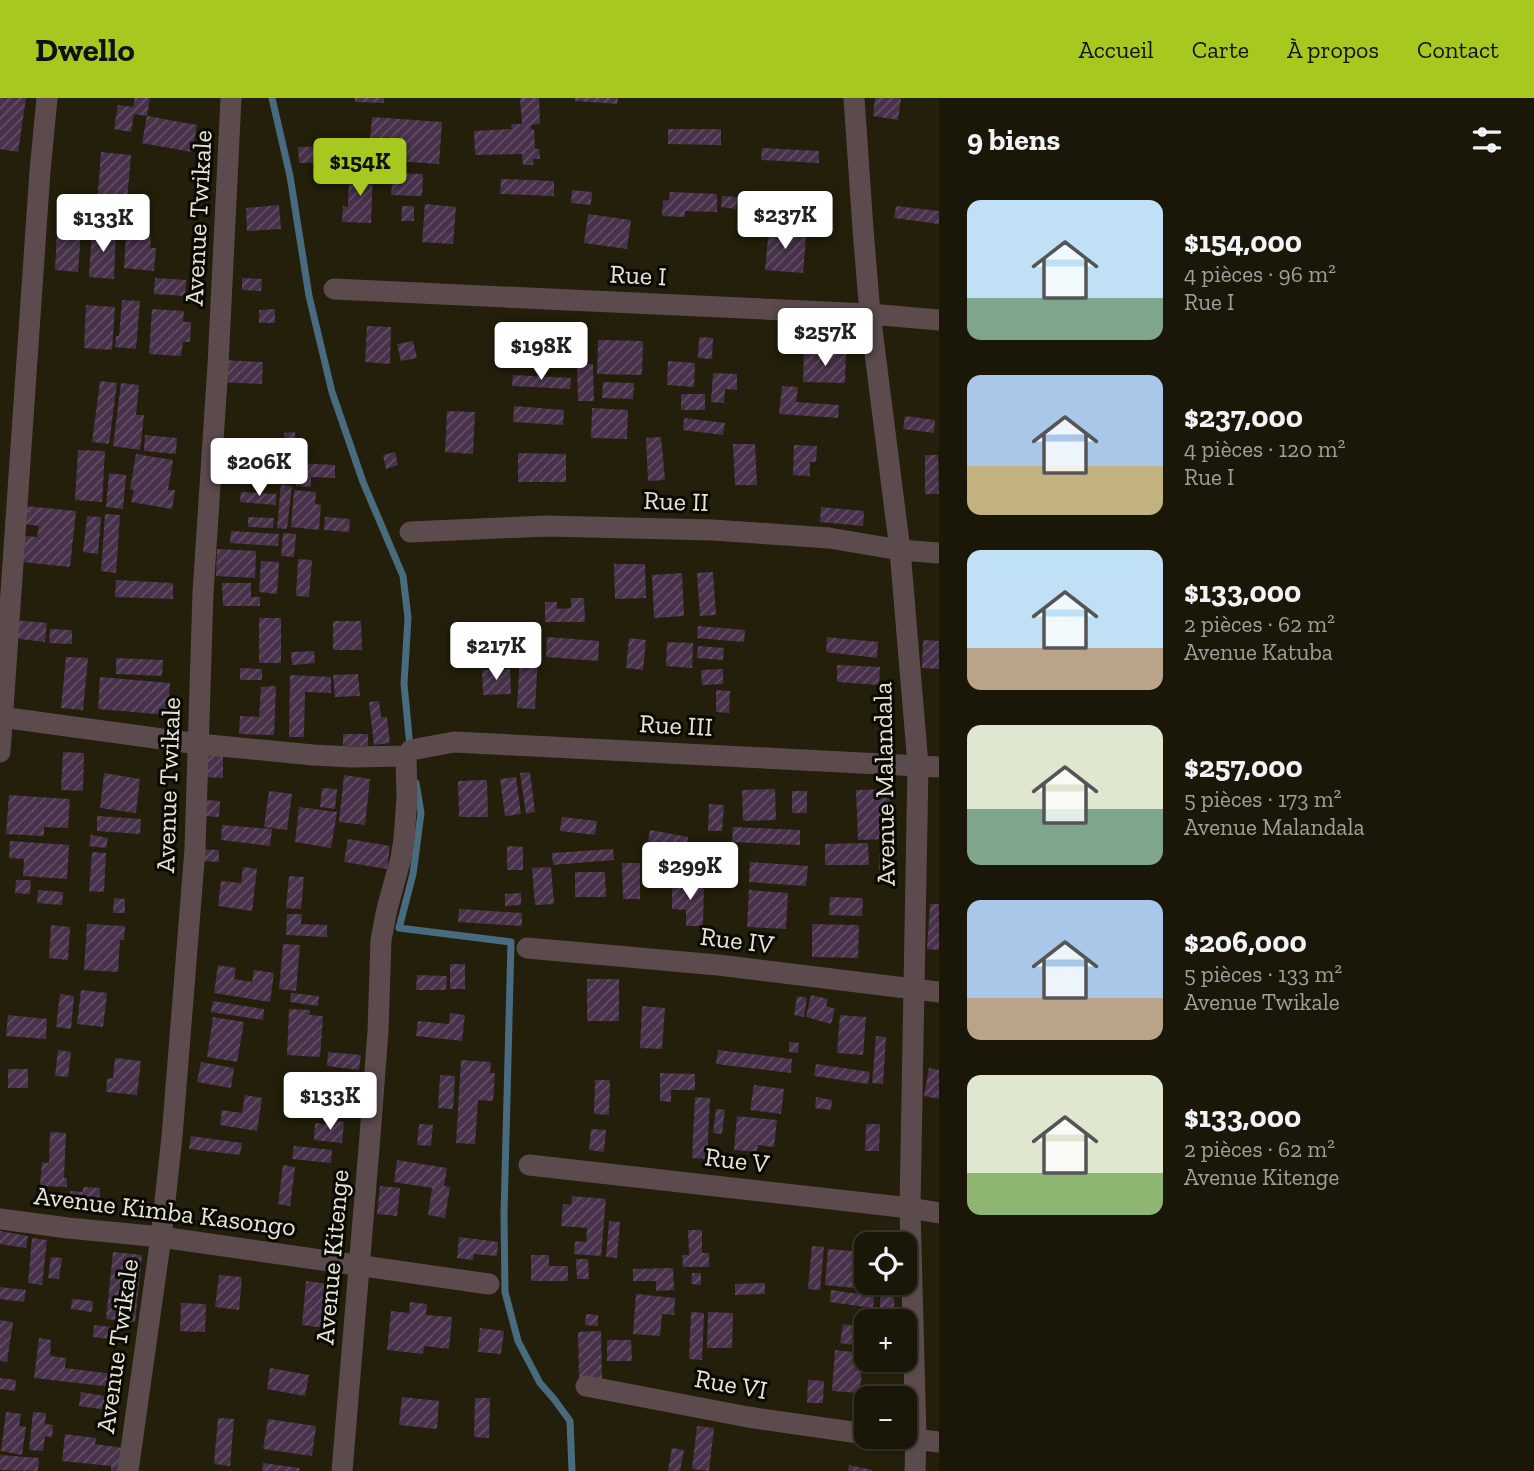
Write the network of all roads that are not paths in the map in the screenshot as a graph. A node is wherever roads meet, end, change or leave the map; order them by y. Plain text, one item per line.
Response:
1 (47, 98) edge
2 (231, 98) edge
3 (854, 98) edge
4 (334, 289) dead end
5 (870, 314) junction
6 (939, 320) edge
7 (410, 532) dead end
8 (900, 550) junction
9 (939, 553) edge
10 (1, 717) edge
11 (199, 744) junction
12 (0, 752) edge
13 (408, 753) junction
14 (918, 765) junction
15 (939, 767) edge
16 (527, 948) dead end
17 (914, 990) junction
18 (939, 992) edge
19 (529, 1165) dead end
20 (910, 1209) junction
21 (939, 1213) edge
22 (0, 1219) edge
23 (161, 1237) junction
24 (361, 1265) junction
25 (489, 1284) dead end
26 (586, 1386) dead end
27 (908, 1386) edge
28 (854, 1432) edge
29 (917, 1438) edge
30 (939, 1442) edge
31 (910, 1449) edge
32 (128, 1471) edge
33 (342, 1471) edge
34 (915, 1471) edge

1 - 10 street
2 - 11 street, Avenue Twikale
3 - 5 street, Avenue Malandala
4 - 5 street, Rue I
5 - 6 street, Rue I
5 - 8 street, Avenue Malandala
7 - 8 street, Rue II
8 - 9 street, Rue II
8 - 14 street, Avenue Malandala
10 - 11 street, Rue III
10 - 12 street
11 - 13 street, Rue III
11 - 23 street, Avenue Twikale
13 - 14 street, Rue III
13 - 24 street, Avenue Kitenge
14 - 15 street, Rue III
14 - 17 street, Avenue Malandala
16 - 17 street, Rue IV
17 - 18 street, Rue IV
17 - 20 street, Avenue Malandala
19 - 20 street, Rue V
20 - 21 street, Rue V
20 - 27 street, Avenue Malandala
22 - 23 street, Avenue Kimba Kasongo
23 - 24 street, Avenue Kimba Kasongo
23 - 32 street, Avenue Twikale
24 - 25 street, Avenue Kimba Kasongo
24 - 33 street, Avenue Kitenge
26 - 28 street, Rue VI
29 - 30 street
31 - 34 street, Avenue Malandala

